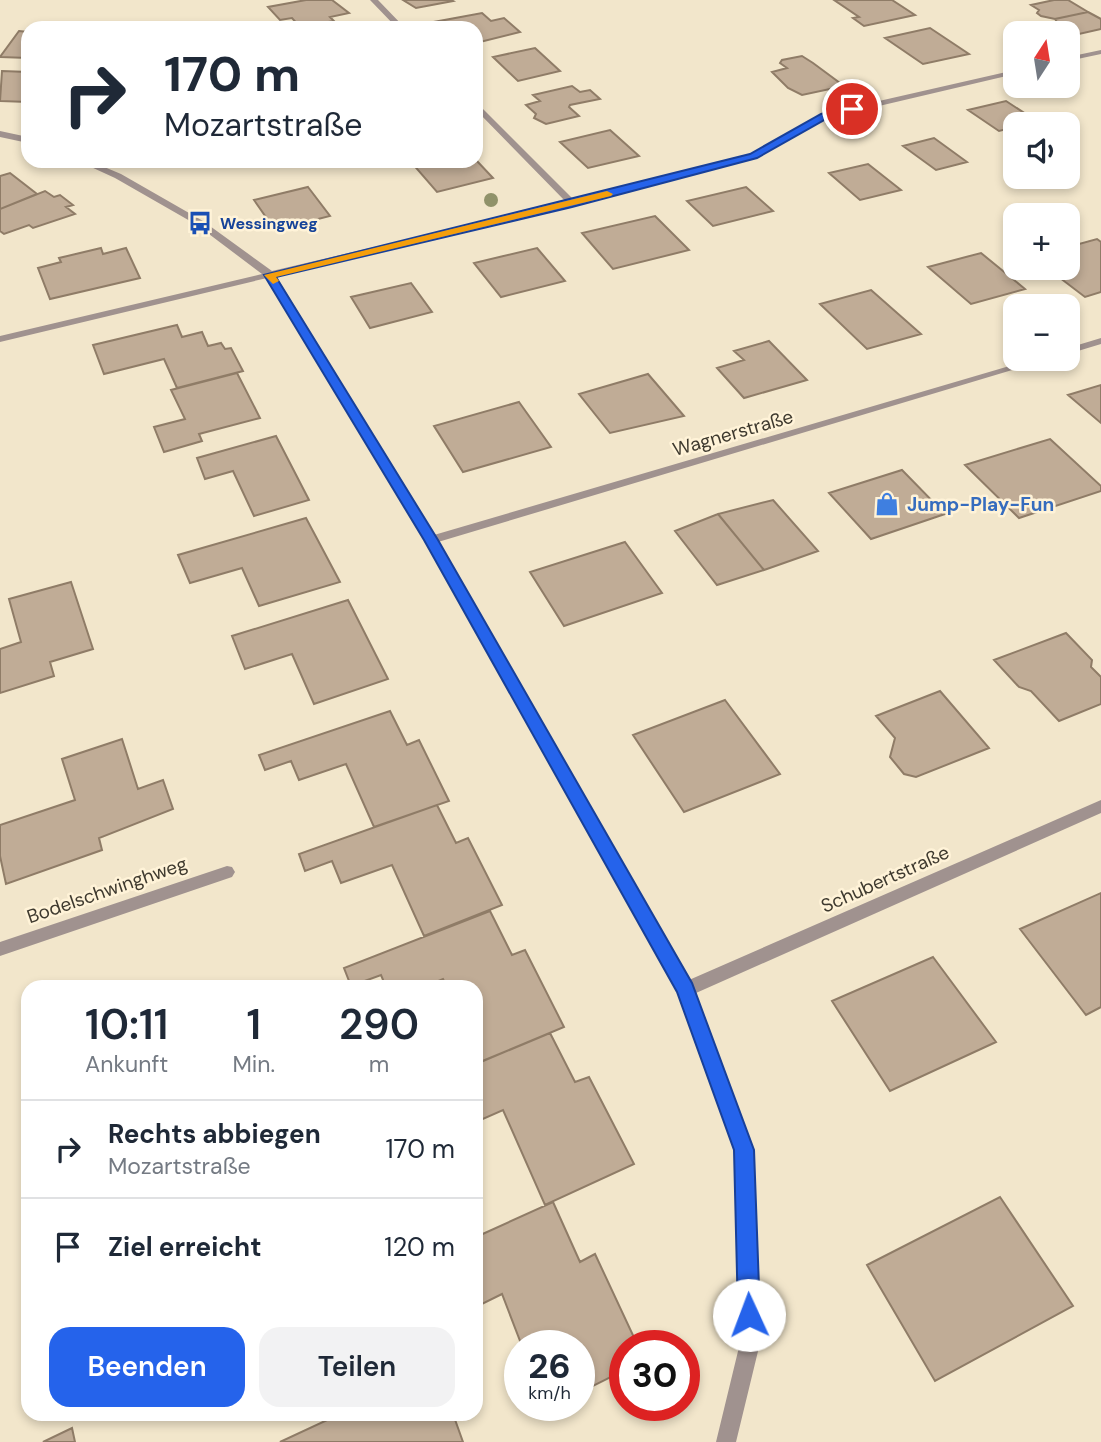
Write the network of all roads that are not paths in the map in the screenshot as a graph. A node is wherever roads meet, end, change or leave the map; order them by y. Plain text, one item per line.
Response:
1 (374, 0) edge
2 (394, 21) edge
3 (1101, 52) edge
4 (1080, 57) edge
5 (1003, 75) edge
6 (483, 112) edge
7 (0, 134) edge
8 (21, 139) edge
9 (99, 168) edge
10 (572, 204) junction
11 (270, 275) junction
12 (0, 339) edge
13 (1101, 341) edge
14 (1080, 347) edge
15 (1003, 371) edge
16 (431, 540) junction
17 (1101, 806) edge
18 (227, 872) dead end
19 (0, 949) edge
20 (686, 989) junction
21 (726, 1442) edge

1 - 2 street
3 - 4 street
5 - 10 street
6 - 10 street
7 - 8 street
9 - 11 street
10 - 11 street
11 - 12 street
11 - 16 street
13 - 14 street
15 - 16 street, Wagnerstraße
16 - 20 street
17 - 20 street, Schubertstraße
18 - 19 street, Bodelschwinghweg
20 - 21 street

